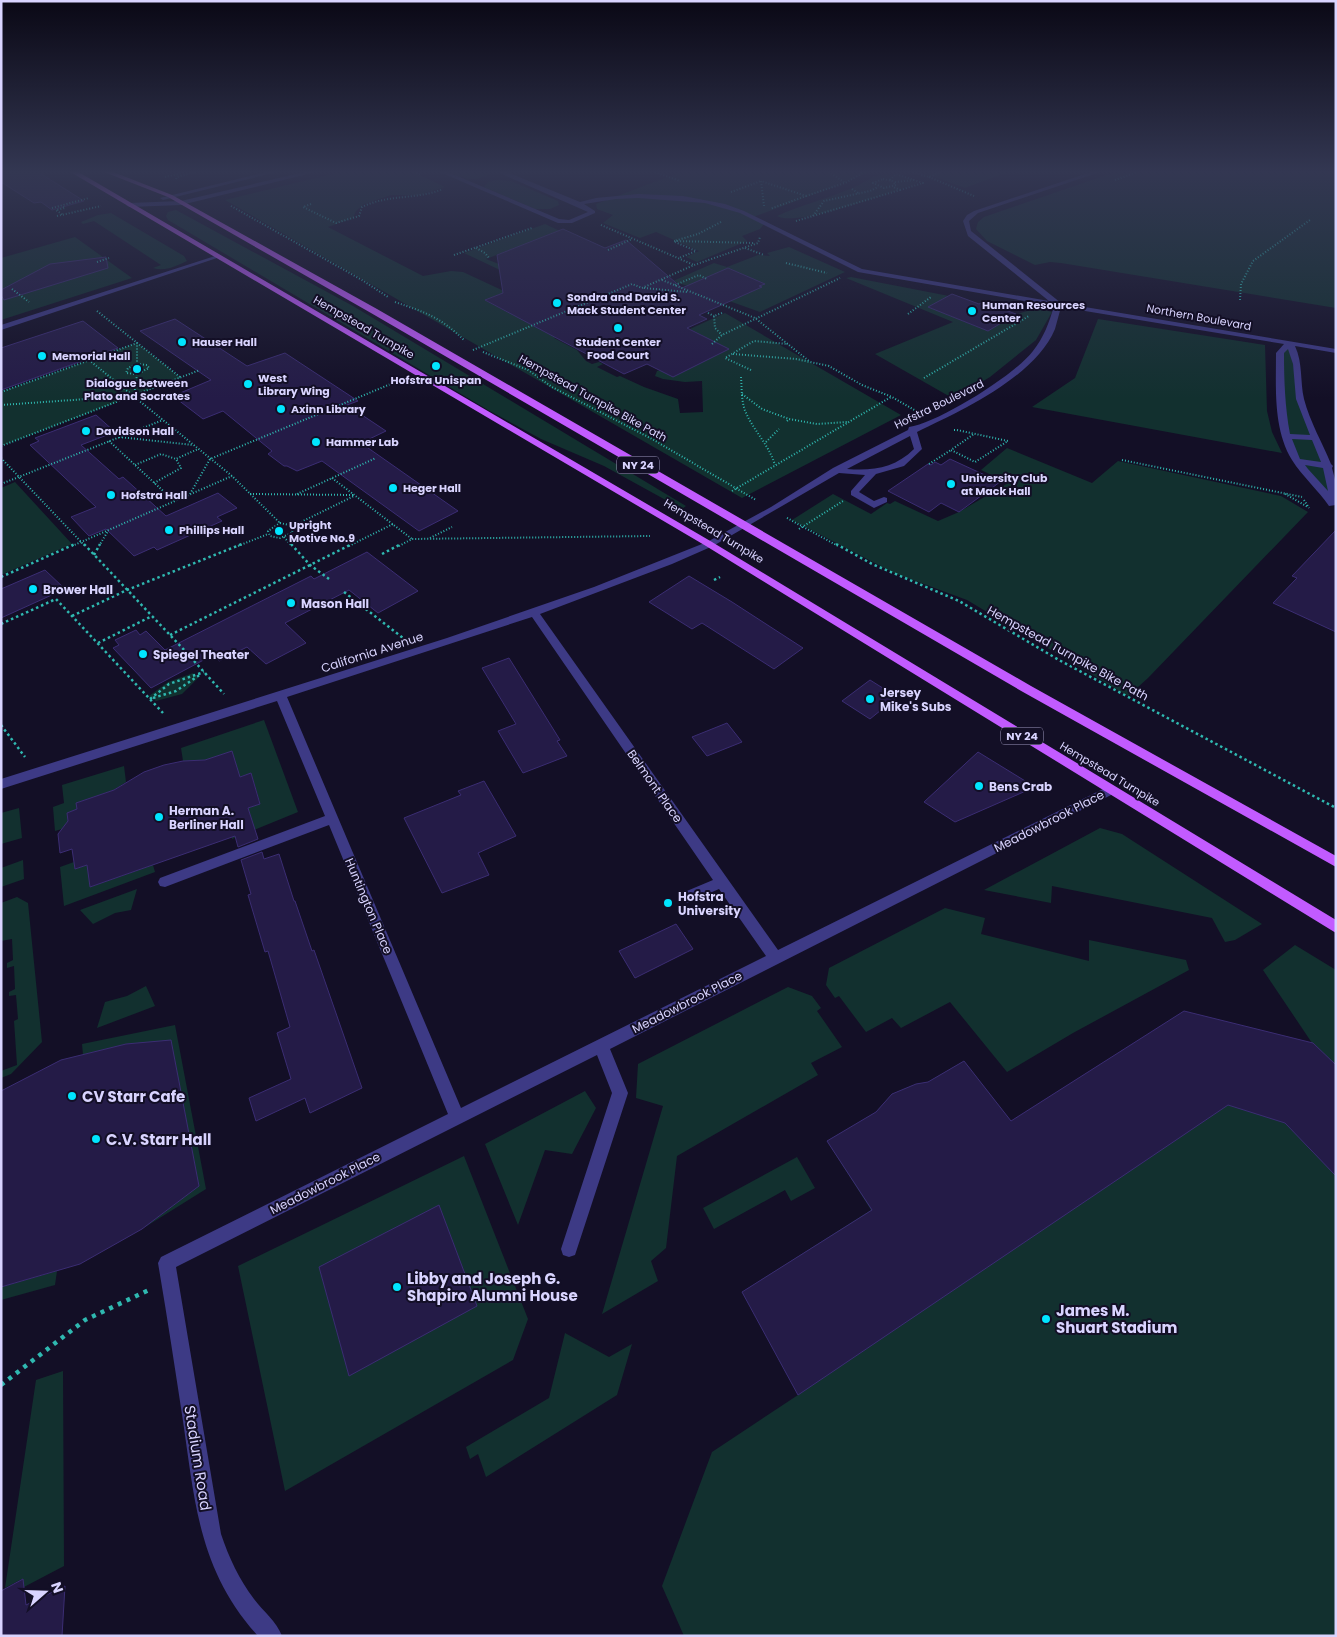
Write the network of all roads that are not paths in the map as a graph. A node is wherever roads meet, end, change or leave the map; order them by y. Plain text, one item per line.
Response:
1 (199, 246) edge
2 (260, 246) edge
3 (809, 246) edge
4 (985, 246) edge
5 (217, 257) junction
6 (1058, 304) junction
7 (1, 328) edge
8 (1289, 343) junction
9 (1336, 351) edge
10 (912, 429) junction
11 (1288, 436) junction
12 (1315, 438) junction
13 (1297, 460) junction
14 (1329, 466) junction
15 (836, 470) junction
16 (872, 473) junction
17 (884, 500) dead end
18 (743, 526) junction
19 (710, 544) junction
20 (534, 613) junction
21 (281, 696) junction
22 (1, 784) edge
23 (1111, 790) junction
24 (332, 819) junction
25 (1336, 862) edge
26 (164, 882) dead end
27 (722, 882) junction
28 (686, 897) dead end
29 (1336, 927) edge
30 (775, 958) junction
31 (600, 1046) junction
32 (457, 1117) junction
33 (569, 1249) dead end
34 (168, 1272) joint
35 (272, 1636) edge

1 - 5 main road, Hempstead Turnpike / NY 24
2 - 18 main road, Hempstead Turnpike / NY 24
3 - 6 street, Northern Boulevard
4 - 6 street
5 - 7 street
5 - 19 main road, Hempstead Turnpike / NY 24
6 - 8 street, Northern Boulevard
6 - 10 street, Hofstra Boulevard
8 - 9 street, Northern Boulevard
8 - 11 street
8 - 12 street
10 - 15 street, Hofstra Boulevard
10 - 16 street
11 - 12 street
11 - 13 street
12 - 14 street
13 - 14 street
13 - 14 street
15 - 16 street
15 - 18 street, Hofstra Boulevard
16 - 17 street
18 - 19 street, California Avenue
18 - 25 main road, Hempstead Turnpike / NY 24
19 - 20 street, California Avenue
19 - 23 main road, Hempstead Turnpike / NY 24
20 - 21 street, California Avenue
20 - 27 street, Belmont Place
21 - 22 street, California Avenue
21 - 24 street, Huntington Place
23 - 29 main road, Hempstead Turnpike / NY 24
23 - 30 street, Meadowbrook Place
24 - 26 street
24 - 32 street, Huntington Place
27 - 28 street
27 - 30 street, Belmont Place
30 - 31 street, Meadowbrook Place
31 - 32 street, Meadowbrook Place
31 - 33 street
32 - 34 street, Meadowbrook Place
34 - 35 street, Stadium Road

